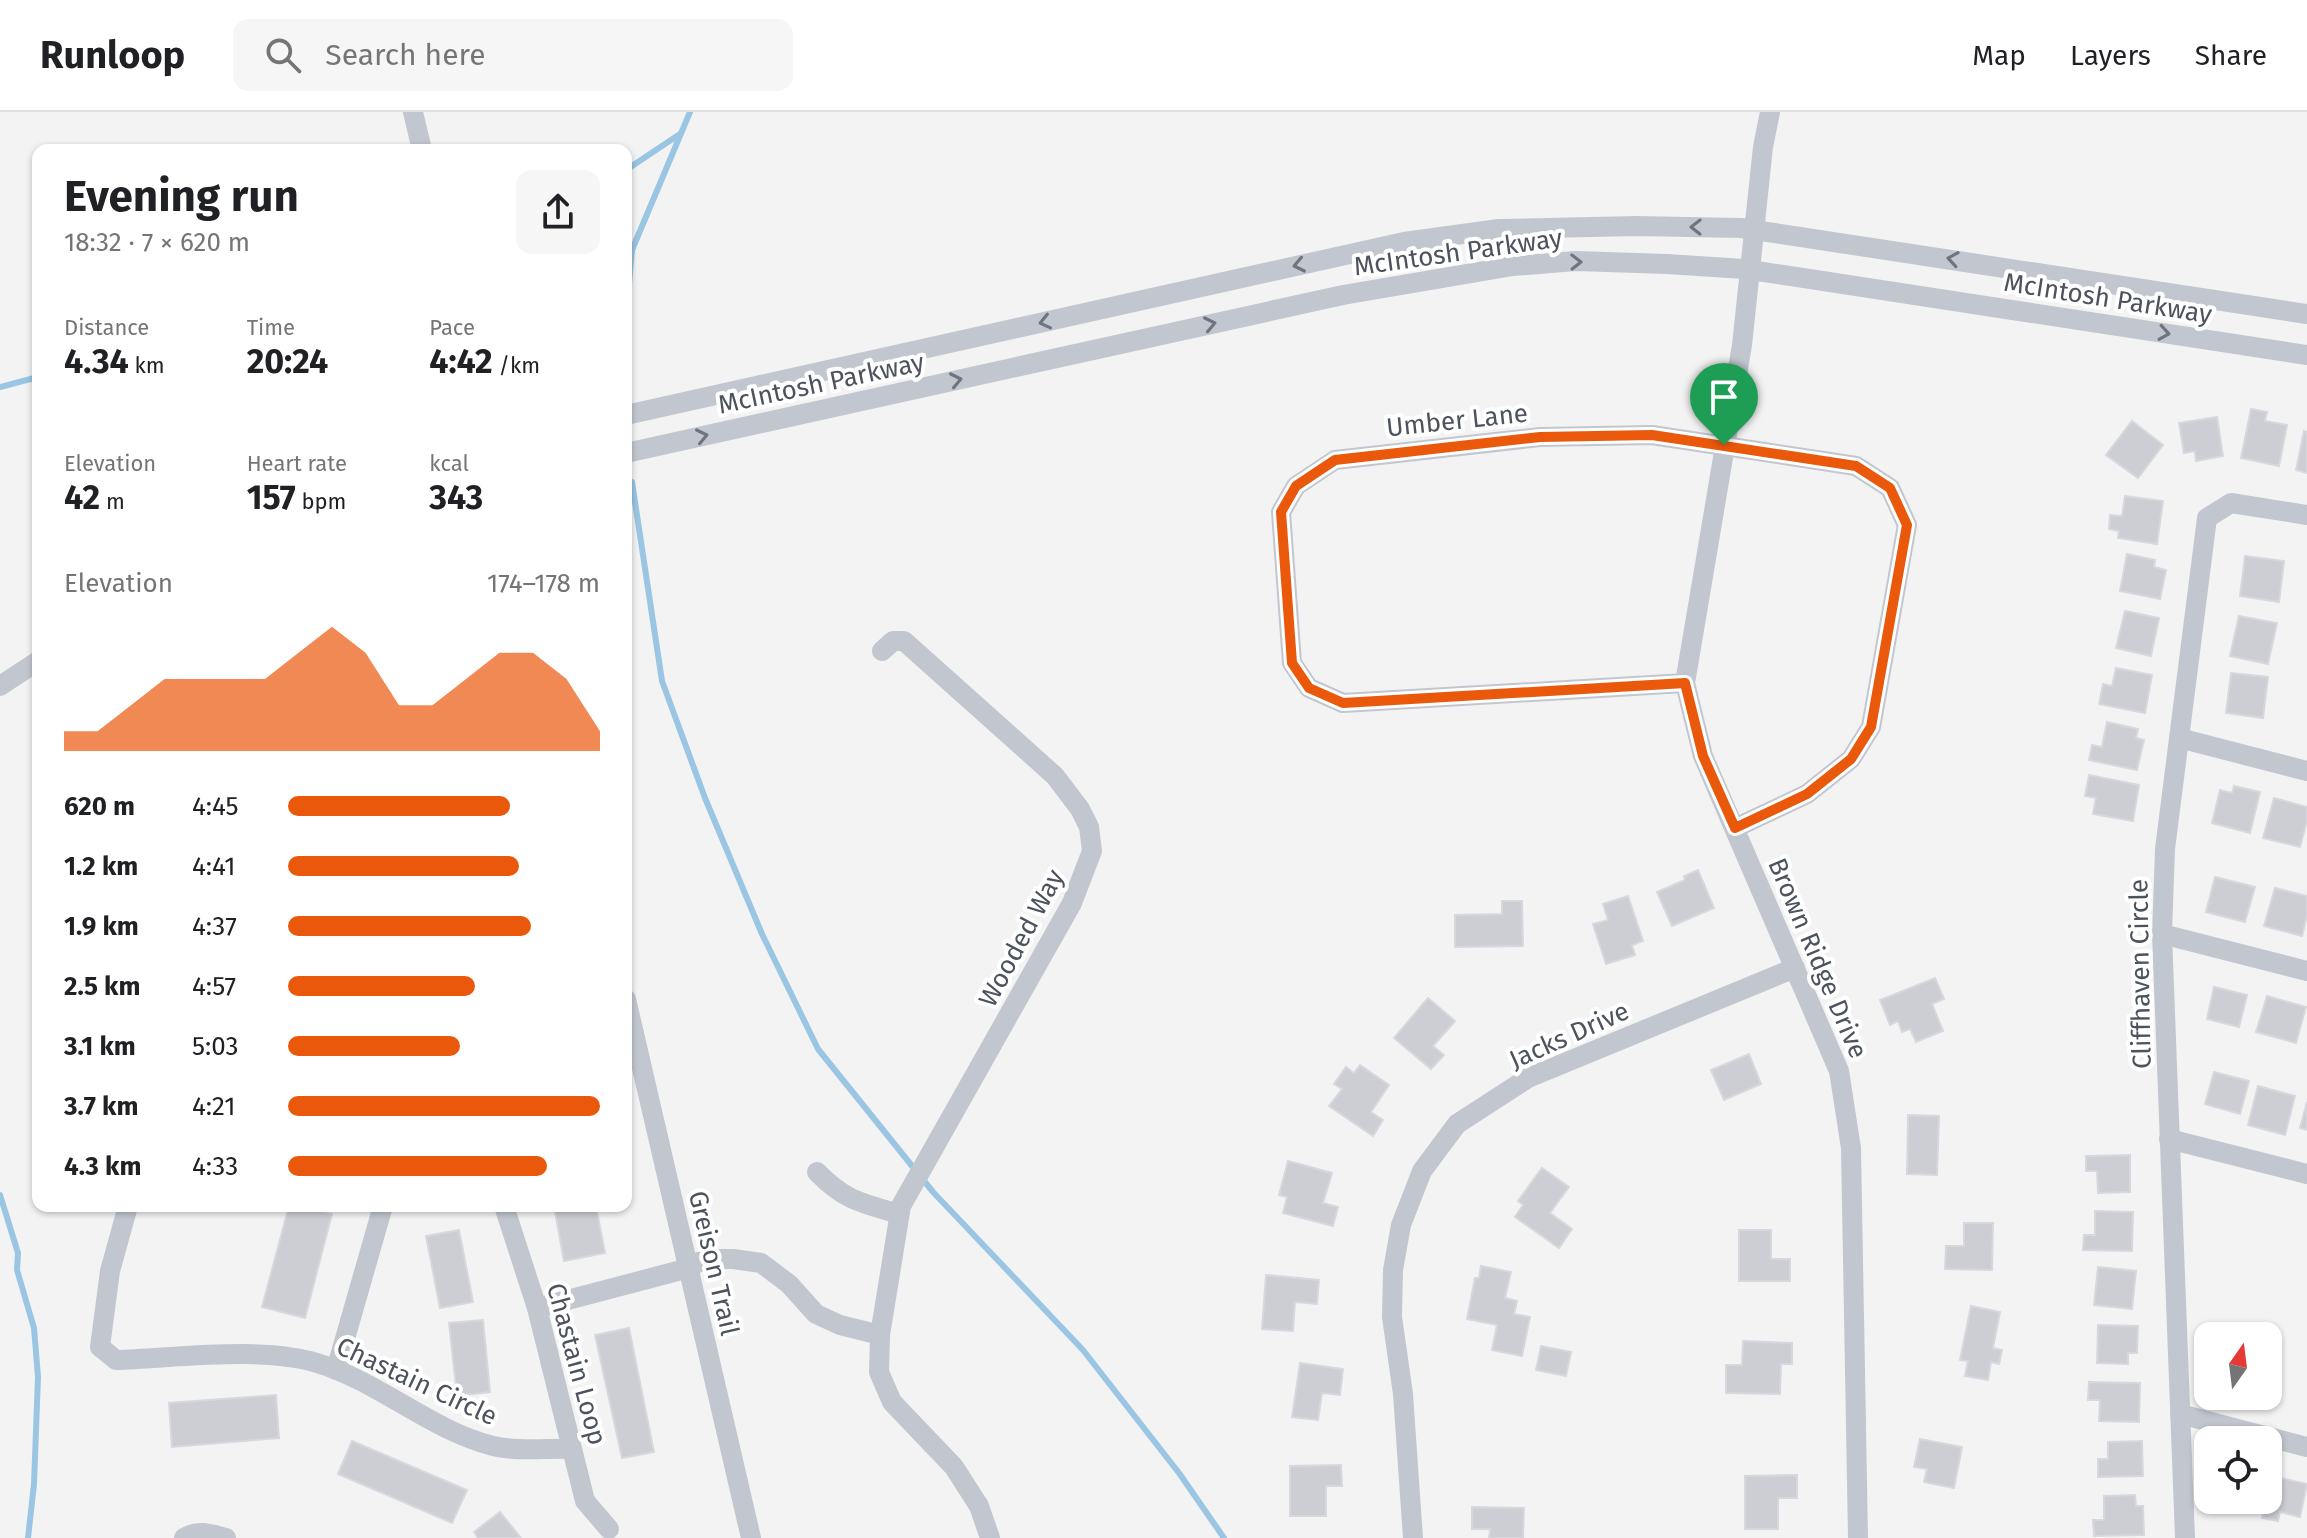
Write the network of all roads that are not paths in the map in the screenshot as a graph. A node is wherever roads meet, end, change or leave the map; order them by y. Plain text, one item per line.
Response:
1 (413, 112) edge
2 (1770, 112) edge
3 (421, 144) edge
4 (1754, 230) junction
5 (1750, 270) junction
6 (2307, 314) edge
7 (2307, 355) edge
8 (632, 414) edge
9 (1724, 445) junction
10 (632, 452) edge
11 (2307, 515) edge
12 (882, 651) dead end
13 (32, 665) edge
14 (1685, 683) junction
15 (0, 686) edge
16 (2179, 738) junction
17 (2307, 771) edge
18 (1735, 828) junction
19 (2162, 934) junction
20 (1795, 968) junction
21 (2307, 971) edge
22 (632, 1025) edge
23 (2169, 1139) junction
24 (817, 1172) dead end
25 (2307, 1174) edge
26 (126, 1212) edge
27 (381, 1212) edge
28 (506, 1212) edge
29 (899, 1214) junction
30 (689, 1268) junction
31 (537, 1308) junction
32 (880, 1335) junction
33 (336, 1370) junction
34 (2180, 1414) junction
35 (2307, 1447) edge
36 (572, 1449) junction
37 (609, 1529) dead end
38 (184, 1538) edge
39 (226, 1538) edge
40 (751, 1538) edge
41 (990, 1538) edge
42 (1413, 1538) edge
43 (1858, 1538) edge
44 (2185, 1538) edge

1 - 3 street
2 - 4 street, Brown Ridge Drive
4 - 5 street, Brown Ridge Drive
6 -> 4 street, McIntosh Parkway
4 -> 8 street, McIntosh Parkway
5 -> 7 street, McIntosh Parkway
5 - 9 street, Brown Ridge Drive
10 -> 5 street, McIntosh Parkway
9 - 14 street, Brown Ridge Drive
9 - 14 street, Umber Lane
9 - 18 street, Umber Lane
11 - 16 street, Cliffhaven Circle
12 - 29 street, Wooded Way
13 - 15 street
14 - 18 street, Brown Ridge Drive
16 - 17 street
16 - 19 street, Cliffhaven Circle
18 - 20 street, Brown Ridge Drive
19 - 21 street
19 - 23 street, Cliffhaven Circle
20 - 42 street, Jacks Drive
20 - 43 street, Brown Ridge Drive
22 - 30 street, Greison Trail
23 - 25 street
23 - 34 street, Cliffhaven Circle
24 - 29 street
26 - 33 street, Chastain Circle
27 - 33 street
28 - 31 street, Chastain Loop
29 - 32 street, Wooded Way
30 - 31 street
30 - 32 street
30 - 40 street, Greison Trail
31 - 36 street, Chastain Loop
32 - 41 street, Wooded Way
33 - 36 street, Chastain Circle
34 - 35 street
34 - 44 street, Cliffhaven Circle
36 - 37 street, Chastain Loop
38 - 39 street

